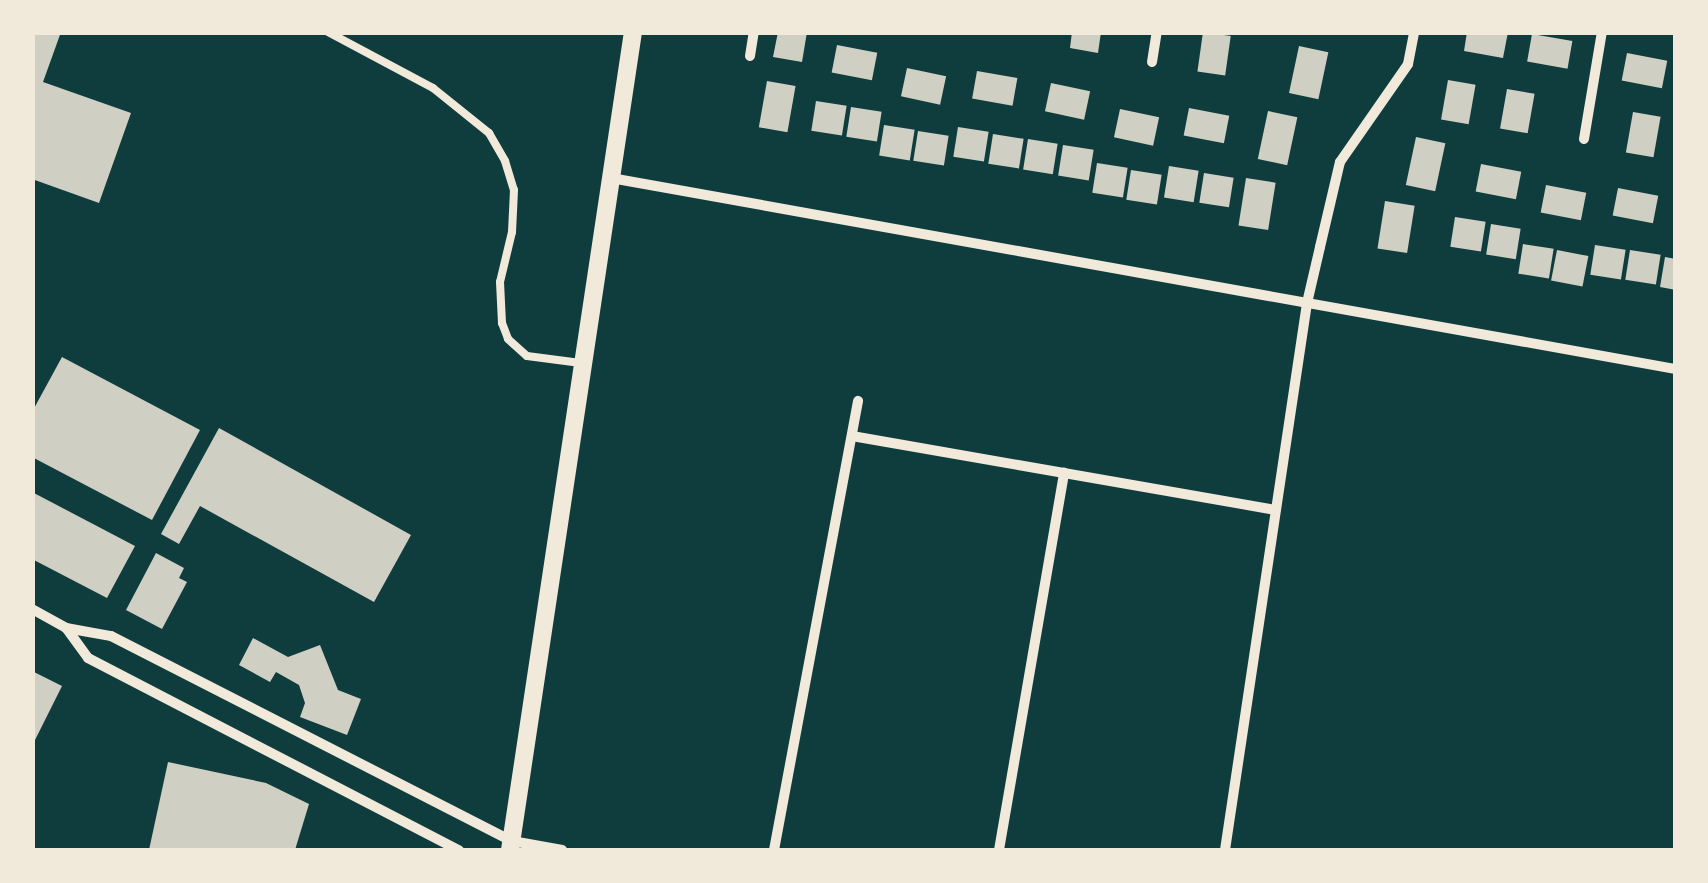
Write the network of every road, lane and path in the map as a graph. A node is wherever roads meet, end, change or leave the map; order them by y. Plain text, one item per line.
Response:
1 (328, 32) edge
2 (633, 32) edge
3 (754, 32) edge
4 (1157, 32) edge
5 (1414, 32) edge
6 (1602, 32) edge
7 (750, 56) dead end
8 (1152, 62) dead end
9 (1584, 139) dead end
10 (610, 178) junction
11 (1308, 303) junction
12 (585, 364) junction
13 (1676, 369) edge
14 (858, 401) dead end
15 (852, 436) junction
16 (1064, 473) junction
17 (1276, 510) junction
18 (32, 609) edge
19 (66, 628) junction
20 (511, 846) edge
21 (459, 850) edge
22 (562, 850) edge
23 (774, 850) edge
24 (999, 850) edge
25 (1224, 850) edge

1 - 12 lane
2 - 10 street
3 - 7 street
4 - 8 street
5 - 11 street
6 - 9 street
10 - 11 street
10 - 12 street
11 - 13 street
11 - 17 street
12 - 20 street
14 - 15 street
15 - 16 street
15 - 23 street
16 - 17 street
16 - 24 street
17 - 25 street
18 - 19 street
19 - 20 street
19 - 21 street
20 - 22 street

